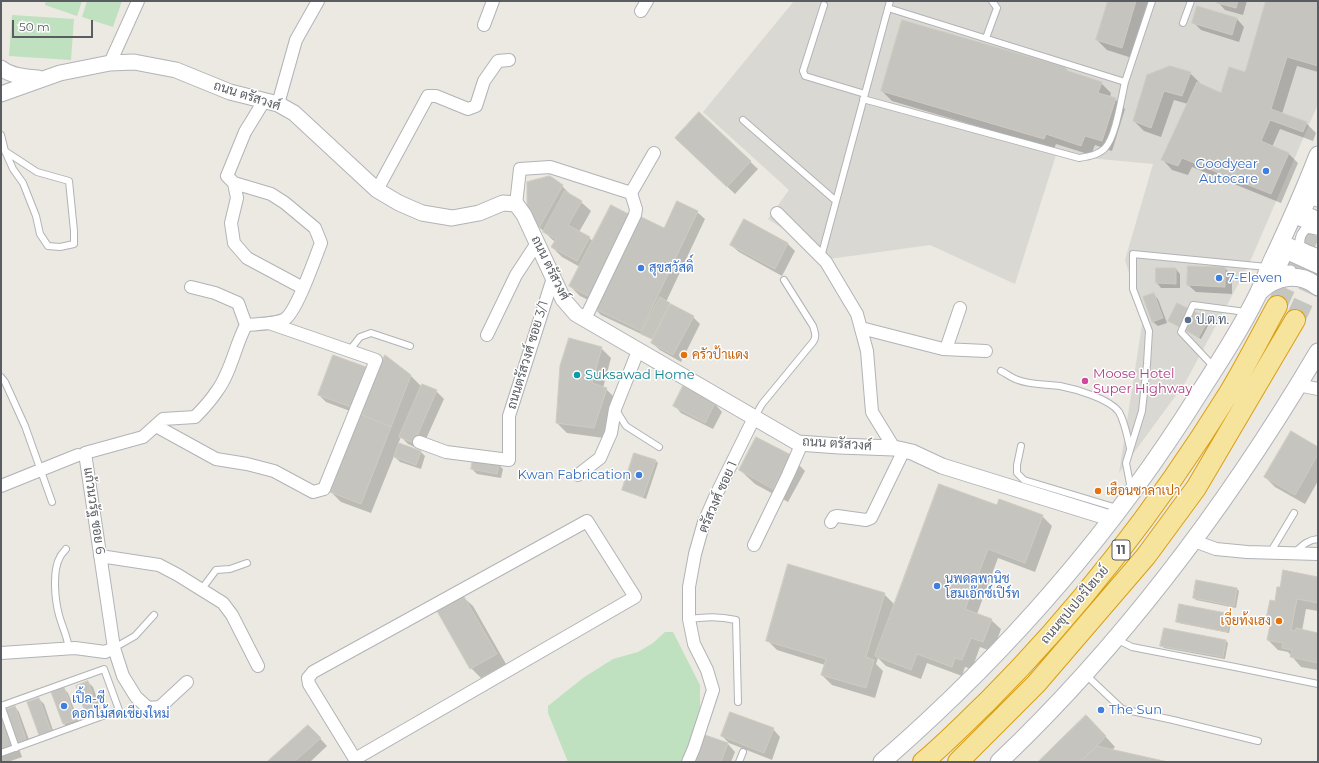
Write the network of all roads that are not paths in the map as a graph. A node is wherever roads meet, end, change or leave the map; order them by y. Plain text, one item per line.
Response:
1 (138, 1) edge
2 (318, 1) edge
3 (493, 1) edge
4 (992, 1) edge
5 (1152, 1) edge
6 (1190, 1) edge
7 (889, 4) edge
8 (824, 5) dead end
9 (1183, 23) dead end
10 (484, 25) dead end
11 (986, 38) junction
12 (509, 60) dead end
13 (110, 63) junction
14 (1, 69) edge
15 (44, 79) junction
16 (1125, 82) junction
17 (3, 93) edge
18 (864, 97) junction
19 (271, 102) junction
20 (743, 120) dead end
21 (1, 135) edge
22 (5, 151) junction
23 (654, 153) dead end
24 (1318, 155) edge
25 (1311, 173) junction
26 (234, 183) junction
27 (377, 190) junction
28 (631, 193) junction
29 (1318, 198) edge
30 (836, 201) junction
31 (516, 204) junction
32 (1318, 206) edge
33 (777, 214) dead end
34 (1294, 214) junction
35 (1318, 217) edge
36 (1318, 225) edge
37 (1318, 231) edge
38 (537, 243) junction
39 (1281, 244) junction
40 (1318, 254) edge
41 (821, 257) junction
42 (1318, 258) edge
43 (1269, 267) junction
44 (1318, 269) edge
45 (553, 278) junction
46 (784, 280) dead end
47 (1318, 280) edge
48 (191, 287) dead end
49 (1318, 287) edge
50 (303, 288) junction
51 (1258, 294) junction
52 (1277, 306) tunnel mouth
53 (960, 308) dead end
54 (1248, 312) junction
55 (585, 319) junction
56 (1296, 320) tunnel mouth
57 (269, 323) junction
58 (246, 325) junction
59 (861, 328) junction
60 (488, 335) dead end
61 (410, 346) dead end
62 (946, 349) junction
63 (349, 351) junction
64 (638, 351) junction
65 (986, 351) dead end
66 (1318, 352) edge
67 (1216, 368) junction
68 (1001, 371) dead end
69 (1, 377) edge
70 (1298, 385) junction
71 (1318, 389) edge
72 (615, 409) junction
73 (754, 418) junction
74 (156, 426) junction
75 (418, 442) dead end
76 (802, 443) junction
77 (1021, 446) dead end
78 (659, 447) dead end
79 (899, 449) junction
80 (1130, 449) junction
81 (78, 455) dead end
82 (41, 470) junction
83 (578, 475) dead end
84 (1, 486) edge
85 (1132, 494) junction
86 (52, 502) dead end
87 (1294, 513) dead end
88 (1117, 514) junction
89 (830, 522) dead end
90 (1318, 538) edge
91 (1194, 541) junction
92 (754, 545) dead end
93 (66, 549) dead end
94 (1270, 553) junction
95 (1293, 554) junction
96 (1318, 554) edge
97 (100, 556) junction
98 (247, 563) dead end
99 (201, 590) junction
100 (154, 615) dead end
101 (689, 619) junction
102 (1116, 639) junction
103 (69, 648) junction
104 (114, 648) junction
105 (1, 653) edge
106 (258, 666) dead end
107 (1085, 674) junction
108 (187, 682) dead end
109 (1318, 684) edge
110 (738, 702) dead end
111 (1, 706) edge
112 (1258, 741) dead end
113 (16, 748) junction
114 (743, 752) dead end
115 (1, 753) edge
116 (356, 761) edge
117 (688, 762) edge
118 (739, 762) edge
119 (882, 762) edge
120 (923, 762) edge
121 (958, 762) edge
122 (999, 762) edge

1 - 13 street
2 - 19 street
3 - 10 street
4 - 11 lane
5 - 16 lane
6 - 9 lane
7 - 11 lane
7 - 18 lane
8 - 18 lane
11 - 16 lane
12 - 27 street
13 - 15 street, ถนน ตรัสวงศ์
13 - 19 street, ถนน ตรัสวงศ์
14 - 15 street
14 - 17 street
15 - 17 street, ถนน ตรัสวงศ์
16 - 18 lane
18 - 30 lane
19 - 26 street
19 - 27 street, ถนน ตรัสวงศ์
20 - 30 lane
21 - 22 lane
22 - 22 lane
23 - 28 street
24 - 25 main road
25 - 29 main road
25 - 34 main road
26 - 50 street
26 - 50 street
27 - 31 street, ถนน ตรัสวงศ์
28 - 31 street
28 - 55 street
30 - 41 lane
31 - 38 street, ถนน ตรัสวงศ์
32 - 35 street
33 - 41 street
34 - 36 main road
34 - 39 main road
37 - 40 street
38 - 45 street, ถนน ตรัสวงศ์
38 - 60 street
39 - 42 main road
39 - 43 main road
41 - 59 street
43 - 51 main road
43 - 80 lane
44 - 47 street
45 - 55 street, ถนน ตรัสวงศ์
45 - 75 street, ถนนตรัสวงศ์ ซอย 3/1
46 - 73 lane
48 - 58 street
49 - 51 main road
50 - 57 street
51 - 54 main road
52 - 120 highway, ถนนซุปเปอร์ไฮเวย์ / 11
53 - 62 street
54 - 67 main road
54 - 67 lane
55 - 64 street, ถนน ตรัสวงศ์
56 - 121 highway, ถนนซุปเปอร์ไฮเวย์ / 11
57 - 58 street
57 - 63 street
58 - 74 street, แก้วนวรัฐ ซอย 6
59 - 62 street
59 - 79 street
61 - 63 lane
62 - 65 street
63 - 74 street
64 - 72 street
64 - 73 street, ถนน ตรัสวงศ์
66 - 70 main road
67 - 85 main road
68 - 80 lane
69 - 82 lane
70 - 71 street
70 - 91 main road
72 - 78 lane
72 - 83 street
73 - 76 street, ถนน ตรัสวงศ์
73 - 101 street, ตรัสวงศ์ ซอย 1
74 - 97 street, แก้วนวรัฐ ซอย 6
76 - 79 street, ถนน ตรัสวงศ์
76 - 92 street
77 - 88 lane
79 - 88 street, ถนน ตรัสวงศ์
79 - 89 street
80 - 85 lane
81 - 82 street
82 - 84 street
82 - 86 lane
85 - 88 main road
87 - 94 lane
88 - 119 main road
90 - 95 lane
91 - 94 street
91 - 102 main road
93 - 103 lane
94 - 95 street
95 - 96 street
97 - 99 street
97 - 104 street, แก้วนวรัฐ ซอย 6
98 - 99 lane
99 - 106 street
100 - 104 lane
101 - 110 lane
101 - 117 street, ตรัสวงศ์ ซอย 1
102 - 107 main road
102 - 109 lane
103 - 104 street
103 - 105 street
104 - 108 street, แก้วนวรัฐ ซอย 6
107 - 112 lane
107 - 122 main road
111 - 113 lane
111 - 113 lane
113 - 115 lane
114 - 118 lane
116 - 116 street

